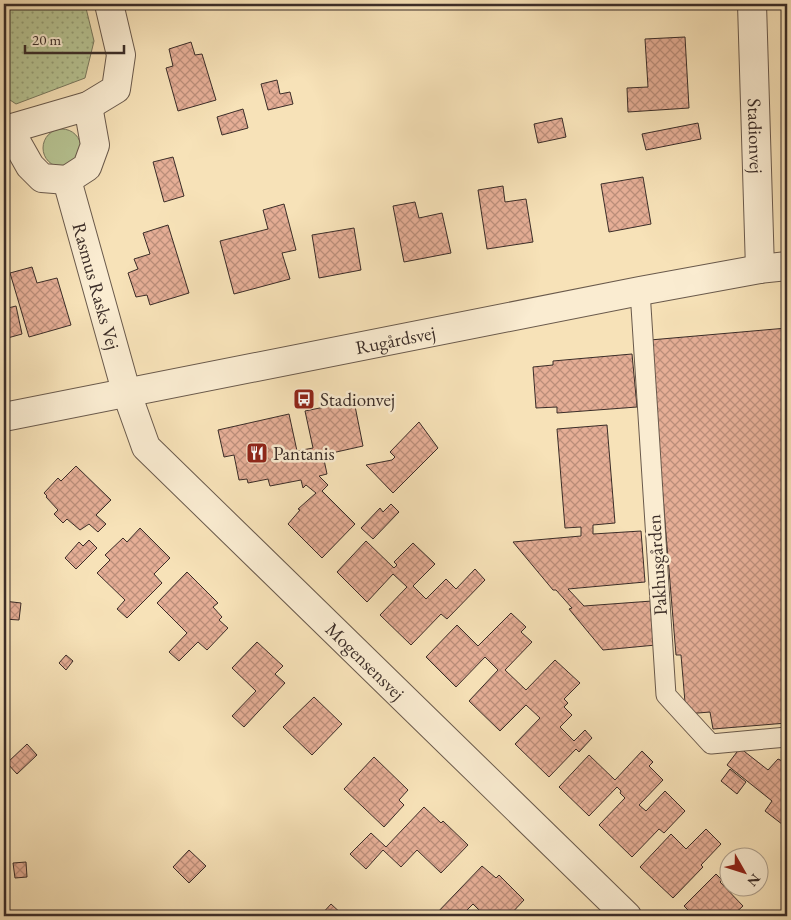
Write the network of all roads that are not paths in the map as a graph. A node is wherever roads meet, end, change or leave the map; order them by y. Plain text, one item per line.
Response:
1 (109, 4) edge
2 (752, 4) edge
3 (88, 106) junction
4 (6, 128) edge
5 (67, 180) junction
6 (787, 266) edge
7 (760, 269) junction
8 (640, 291) junction
9 (126, 392) junction
10 (4, 417) edge
11 (787, 737) edge
12 (627, 916) edge

1 - 3 street
2 - 7 street, Stadionvej
3 - 4 street
3 - 5 street
4 - 5 street
5 - 9 street, Rasmus Rasks Vej
6 - 7 street, Rugårdsvej
7 - 8 street, Rugårdsvej
8 - 9 street, Rugårdsvej
8 - 11 lane, Pakhusgården
9 - 10 street, Rugårdsvej
9 - 12 street, Mogensensvej

